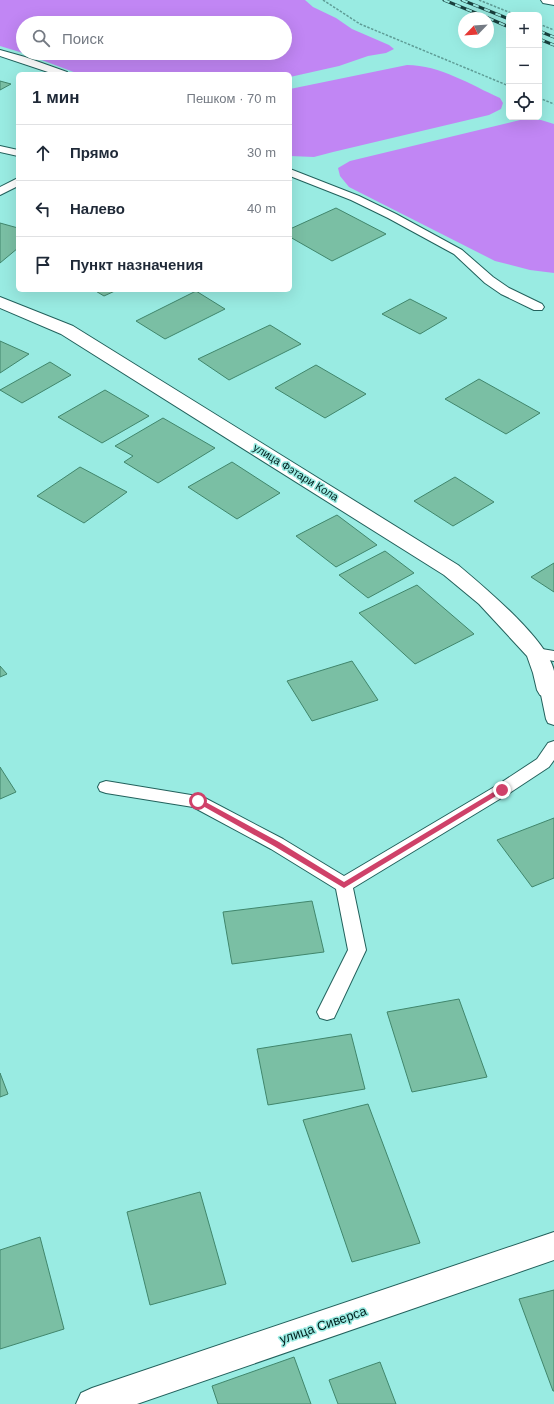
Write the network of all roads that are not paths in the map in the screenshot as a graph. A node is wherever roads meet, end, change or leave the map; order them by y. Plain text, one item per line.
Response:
1 (547, 0) edge
2 (554, 1) edge
3 (0, 53) edge
4 (16, 57) edge
5 (27, 60) edge
6 (58, 72) edge
7 (0, 149) edge
8 (16, 153) edge
9 (292, 173) edge
10 (16, 182) edge
11 (0, 192) edge
12 (0, 302) edge
13 (538, 307) dead end
14 (545, 654) edge
15 (548, 690) joint
16 (554, 719) edge
17 (553, 751) edge
18 (106, 787) dead end
19 (344, 885) junction
20 (327, 1012) dead end
21 (554, 1246) edge
22 (92, 1404) edge

1 - 2 street
3 - 4 lane
5 - 6 lane
7 - 8 lane
9 - 13 lane
10 - 11 lane
12 - 14 street, улица Фэтари Кола
14 - 15 street, улица Фэтари Кола
15 - 16 lane
17 - 19 lane
18 - 19 lane
19 - 20 lane
21 - 22 street, улица Сиверса

